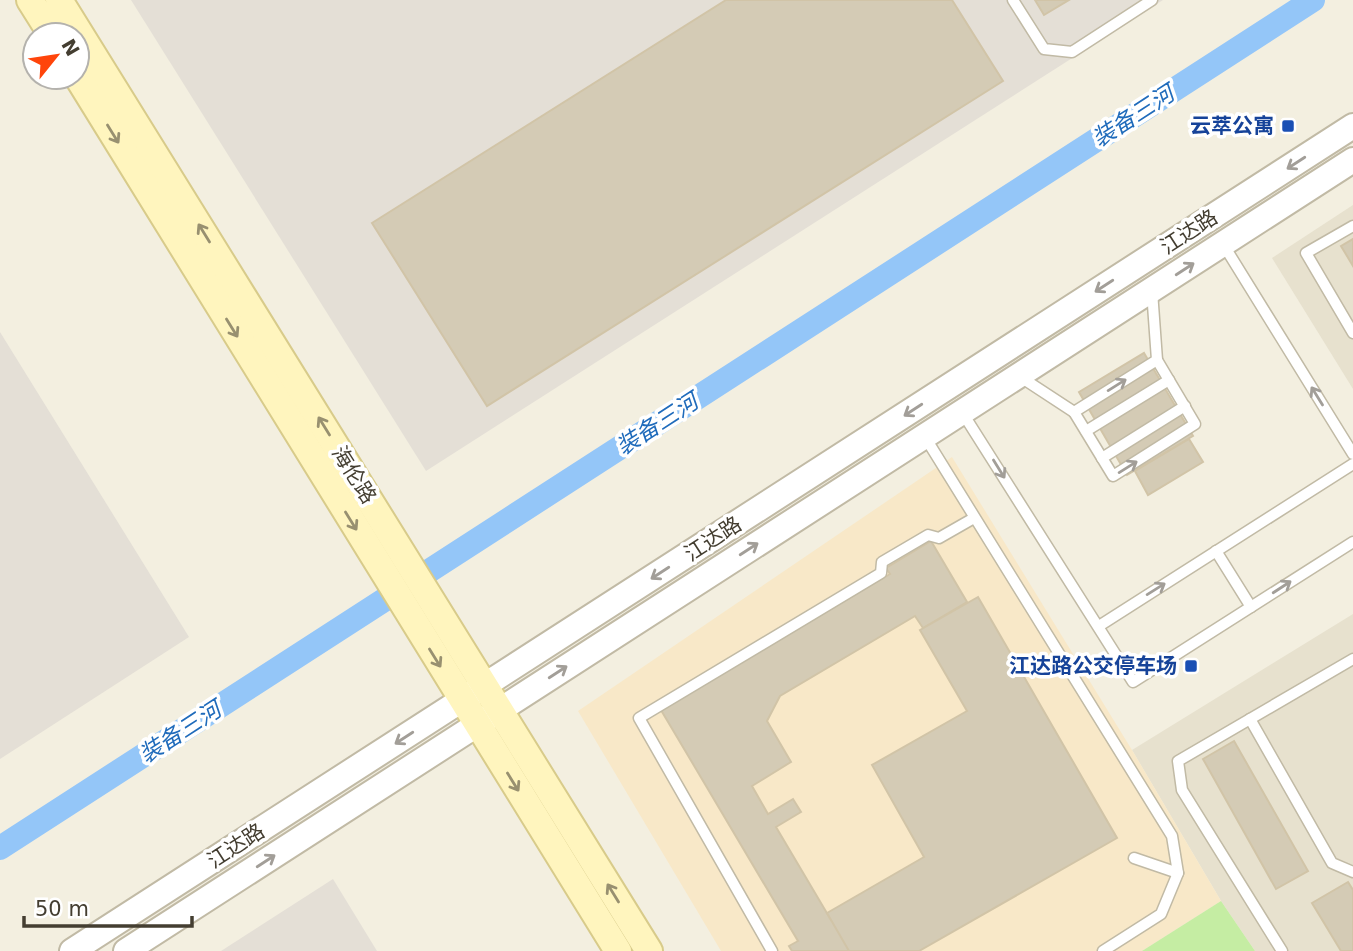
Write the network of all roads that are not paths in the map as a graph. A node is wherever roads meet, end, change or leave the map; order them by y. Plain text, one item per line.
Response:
1 (30, 0) edge
2 (59, 0) edge
3 (1013, 0) edge
4 (1152, 0) edge
5 (43, 21) edge
6 (86, 91) edge
7 (1353, 126) edge
8 (1353, 160) edge
9 (1353, 226) edge
10 (1223, 244) junction
11 (1152, 289) junction
12 (1353, 333) edge
13 (1157, 360) junction
14 (1019, 375) junction
15 (1169, 380) junction
16 (1185, 406) junction
17 (962, 412) junction
18 (1074, 412) junction
19 (1086, 431) junction
20 (924, 436) junction
21 (1353, 454) edge
22 (1102, 458) junction
23 (1353, 464) edge
24 (974, 517) junction
25 (1353, 542) edge
26 (1216, 551) junction
27 (1251, 607) junction
28 (1098, 626) junction
29 (1353, 659) edge
30 (485, 686) junction
31 (462, 701) junction
32 (500, 709) junction
33 (1250, 719) junction
34 (477, 724) junction
35 (1134, 858) dead end
36 (1353, 872) edge
37 (1178, 873) junction
38 (72, 951) edge
39 (126, 951) edge
40 (618, 951) edge
41 (649, 951) edge
42 (772, 951) edge
43 (1104, 951) edge
44 (1282, 951) edge

1 - 5 main road
30 -> 2 main road, 海伦路
3 - 4 lane
6 -> 31 main road, 海伦路
7 -> 30 street, 江达路
8 - 10 street, 江达路
9 - 12 lane
11 -> 10 street, 江达路
21 -> 10 lane
11 - 13 lane
11 - 14 street, 江达路
13 - 15 lane
18 -> 13 lane
14 - 17 street, 江达路
14 - 18 lane
15 - 16 lane
15 - 19 lane
16 - 22 lane
22 -> 16 lane
17 - 20 street, 江达路
17 -> 28 lane
18 - 19 lane
19 - 22 lane
20 - 24 lane
32 -> 20 street, 江达路
23 - 26 lane
24 - 37 lane
24 - 42 lane
27 -> 25 lane
26 - 27 lane
28 -> 26 lane
27 - 28 lane
29 - 33 lane
30 - 31 street, 江达路
30 - 32 main road, 海伦路
31 - 34 main road, 海伦路
31 -> 38 street, 江达路
32 - 34 street, 江达路
41 -> 32 main road, 海伦路
33 - 36 lane
33 - 44 lane
39 -> 34 street, 江达路
34 -> 40 main road, 海伦路
35 - 37 lane
37 - 43 lane

